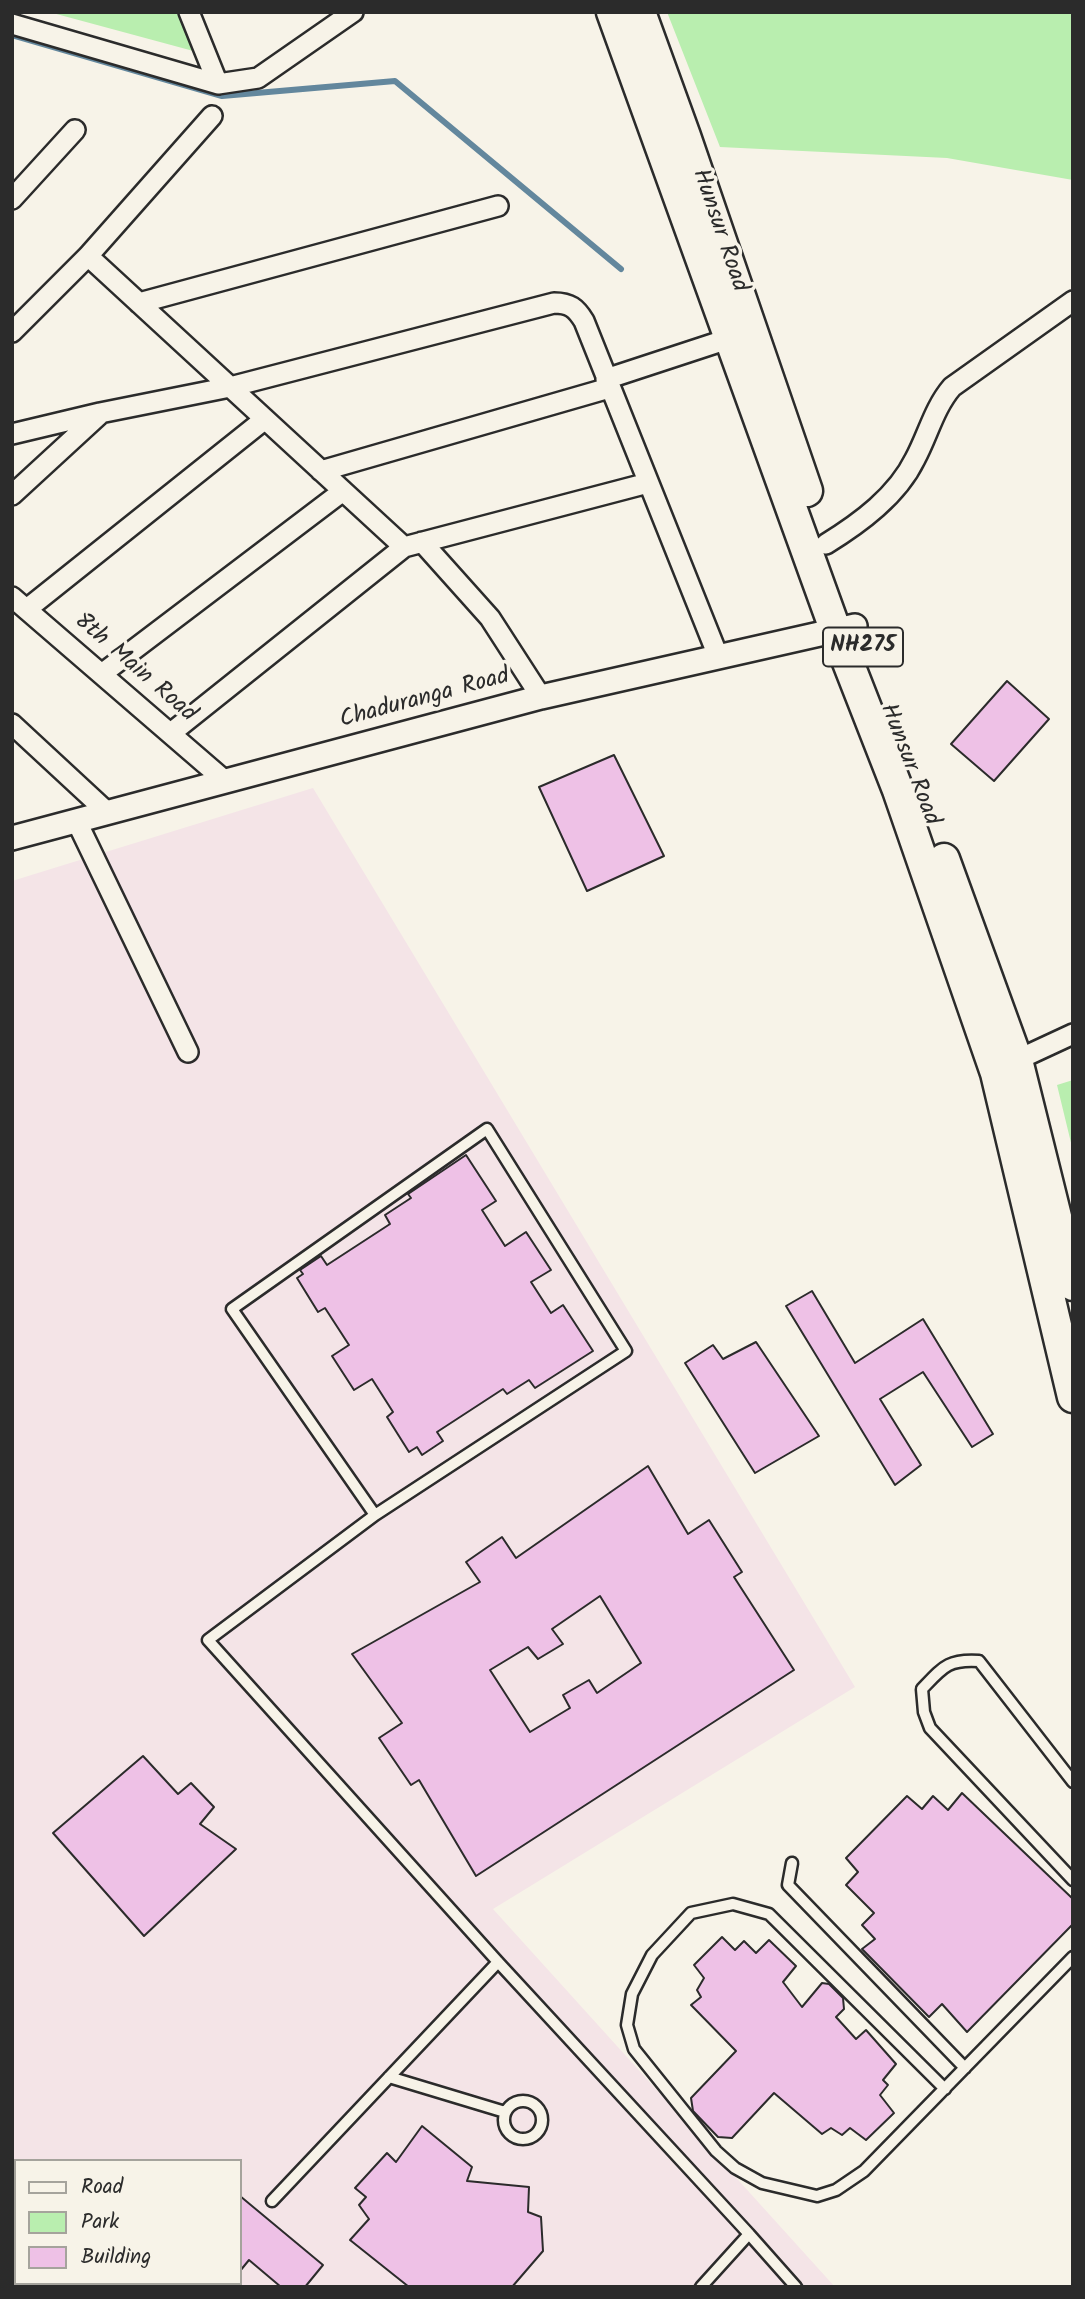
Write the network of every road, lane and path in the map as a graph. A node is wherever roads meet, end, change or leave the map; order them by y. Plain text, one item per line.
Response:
1 (188, 12) edge
2 (353, 12) edge
3 (612, 12) edge
4 (640, 12) edge
5 (12, 24) edge
6 (218, 85) junction
7 (212, 116) dead end
8 (75, 131) dead end
9 (12, 200) edge
10 (498, 206) dead end
11 (88, 256) junction
12 (1073, 301) edge
13 (139, 303) junction
14 (12, 332) edge
15 (731, 338) junction
16 (607, 383) junction
17 (230, 387) junction
18 (100, 413) junction
19 (265, 419) junction
20 (12, 434) edge
21 (321, 471) junction
22 (648, 483) junction
23 (343, 491) junction
24 (12, 495) edge
25 (826, 544) junction
26 (413, 545) junction
27 (20, 603) edge
28 (845, 628) junction
29 (718, 656) junction
30 (103, 673) junction
31 (541, 697) junction
32 (12, 724) edge
33 (171, 733) junction
34 (223, 780) junction
35 (107, 812) junction
36 (76, 820) junction
37 (12, 838) edge
38 (1073, 1034) edge
39 (188, 1052) dead end
40 (1017, 1060) junction
41 (1073, 1285) edge
42 (1073, 1397) edge
43 (374, 1515) junction
44 (1073, 1782) edge
45 (792, 1863) dead end
46 (1072, 1876) edge
47 (1073, 1957) edge
48 (498, 1962) junction
49 (965, 2068) junction
50 (389, 2077) junction
51 (944, 2090) junction
52 (506, 2112) dead end
53 (272, 2201) dead end
54 (749, 2234) junction
55 (701, 2287) edge
56 (796, 2287) edge

1 - 6 street
2 - 6 street
3 - 15 main road
4 - 25 main road, Hunsur Road / NH275
5 - 6 street
7 - 11 street
8 - 9 street
10 - 13 street
11 - 13 street
11 - 14 street
12 - 25 street
13 - 17 street
15 - 16 street
15 - 28 main road
16 - 17 street
16 - 21 street
16 - 22 street
17 - 18 street
17 - 19 street
18 - 20 street
18 - 24 street
19 - 21 street
19 - 27 street
21 - 23 street
22 - 26 street
22 - 29 street
23 - 26 street
23 - 30 street
25 - 28 main road, Hunsur Road / NH275
26 - 31 street
26 - 33 street
27 - 30 street, 8th Main Road
28 - 29 street, Chaduranga Road
28 - 40 main road, Hunsur Road / NH275
28 - 42 main road
29 - 31 street, Chaduranga Road
30 - 33 street, 8th Main Road
31 - 34 street, Chaduranga Road
32 - 35 street
33 - 34 street, 8th Main Road
34 - 35 street, Chaduranga Road
35 - 36 street, Chaduranga Road
36 - 37 street, Chaduranga Road
36 - 39 street
38 - 40 street
40 - 41 main road, Hunsur Road / NH275
43 - 43 lane
43 - 48 lane
44 - 46 lane
45 - 49 lane
47 - 49 lane
48 - 50 lane
48 - 54 lane
49 - 51 lane
50 - 52 lane
50 - 53 lane
51 - 51 lane
54 - 55 lane
54 - 56 lane

